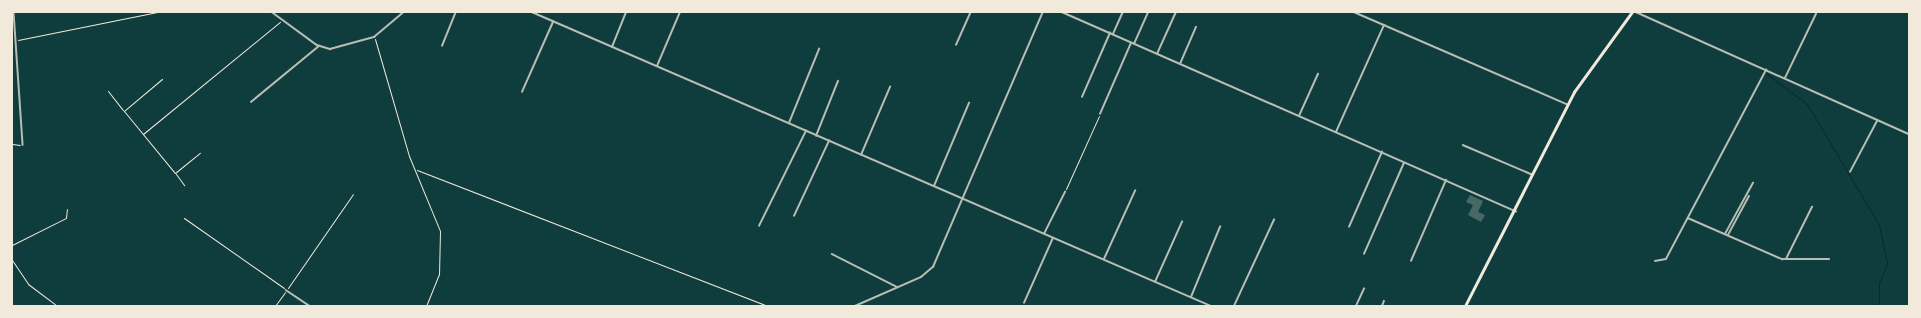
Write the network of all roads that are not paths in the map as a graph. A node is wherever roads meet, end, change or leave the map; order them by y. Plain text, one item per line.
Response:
1 (14, 12) edge
2 (272, 12) edge
3 (404, 12) edge
4 (456, 12) edge
5 (532, 12) edge
6 (626, 12) edge
7 (680, 12) edge
8 (971, 12) edge
9 (1043, 12) edge
10 (1062, 12) edge
11 (1072, 12) edge
12 (1123, 12) edge
13 (1148, 12) edge
14 (1176, 12) edge
15 (1354, 12) edge
16 (1632, 12) edge
17 (1636, 12) edge
18 (1816, 14) dead end
19 (1070, 16) junction
20 (553, 21) junction
21 (1384, 25) junction
22 (1196, 27) dead end
23 (1110, 33) junction
24 (1112, 35) junction
25 (1131, 43) junction
26 (1134, 44) junction
27 (956, 45) dead end
28 (319, 46) junction
29 (442, 46) dead end
30 (612, 47) junction
31 (819, 49) dead end
32 (1157, 54) junction
33 (1180, 64) junction
34 (657, 66) junction
35 (1766, 70) junction
36 (1318, 74) dead end
37 (1785, 78) junction
38 (838, 81) dead end
39 (890, 87) dead end
40 (522, 92) dead end
41 (1082, 97) dead end
42 (251, 102) dead end
43 (969, 103) dead end
44 (1567, 104) junction
45 (1100, 114) road end
46 (1299, 116) junction
47 (1878, 120) junction
48 (788, 124) junction
49 (806, 131) junction
50 (1336, 132) junction
51 (1909, 134) edge
52 (816, 136) junction
53 (829, 141) junction
54 (23, 145) road end
55 (1463, 145) dead end
56 (1382, 152) junction
57 (861, 155) junction
58 (1404, 162) junction
59 (1850, 172) dead end
60 (1533, 175) junction
61 (1446, 180) junction
62 (1753, 183) dead end
63 (934, 187) junction
64 (1135, 191) dead end
65 (1065, 192) road end
66 (1749, 196) dead end
67 (962, 199) junction
68 (1812, 207) dead end
69 (1516, 211) junction
70 (794, 216) dead end
71 (1688, 218) junction
72 (1274, 220) dead end
73 (1182, 222) dead end
74 (759, 226) dead end
75 (1220, 227) dead end
76 (1349, 227) dead end
77 (1044, 234) junction
78 (1724, 234) junction
79 (1728, 236) junction
80 (1053, 238) junction
81 (832, 254) dead end
82 (1364, 254) dead end
83 (1104, 259) junction
84 (1786, 259) junction
85 (1828, 259) dead end
86 (1411, 261) dead end
87 (1655, 261) dead end
88 (1155, 282) junction
89 (897, 288) junction
90 (1364, 289) dead end
91 (286, 290) road end
92 (1191, 297) junction
93 (1384, 302) dead end
94 (1024, 303) dead end
95 (310, 306) edge
96 (855, 306) edge
97 (1211, 306) edge
98 (1234, 306) edge
99 (1356, 306) edge
100 (1382, 306) edge
101 (1465, 306) edge

1 - 54 street
2 - 28 street
3 - 28 street
4 - 29 street
5 - 20 street
6 - 30 street
7 - 34 street
8 - 27 street
9 - 67 street
10 - 19 street
11 - 19 street
12 - 24 street
13 - 26 street
14 - 32 street
15 - 21 street
16 - 44 main road
17 - 35 street
18 - 37 street
19 - 23 street
20 - 30 street
20 - 40 street
21 - 44 street
21 - 50 street
22 - 33 street
23 - 24 street
23 - 41 street
24 - 25 street
25 - 26 street
25 - 45 street
26 - 32 street
28 - 42 street
30 - 34 street
31 - 48 street
32 - 33 street
33 - 46 street
34 - 48 street
35 - 37 street
35 - 71 street
36 - 46 street
37 - 47 street
38 - 52 street
39 - 57 street
43 - 63 street
44 - 60 main road
46 - 50 street
47 - 51 street
47 - 59 street
48 - 49 street
49 - 52 street
49 - 74 street
50 - 56 street
52 - 53 street
53 - 57 street
53 - 70 street
55 - 60 street
56 - 58 street
56 - 76 street
57 - 63 street
58 - 61 street
58 - 82 street
60 - 69 main road
61 - 69 street
61 - 86 street
62 - 78 street
63 - 67 street
64 - 83 street
65 - 77 street
66 - 79 street
67 - 77 street
67 - 89 street
68 - 84 street
69 - 101 main road
71 - 78 street
71 - 87 street
72 - 98 street
73 - 88 street
75 - 92 street
77 - 80 street
78 - 79 street
79 - 84 street
80 - 83 street
80 - 94 street
81 - 89 street
83 - 88 street
84 - 85 street
88 - 92 street
89 - 96 street
90 - 99 street
91 - 95 street
92 - 97 street
93 - 100 street

